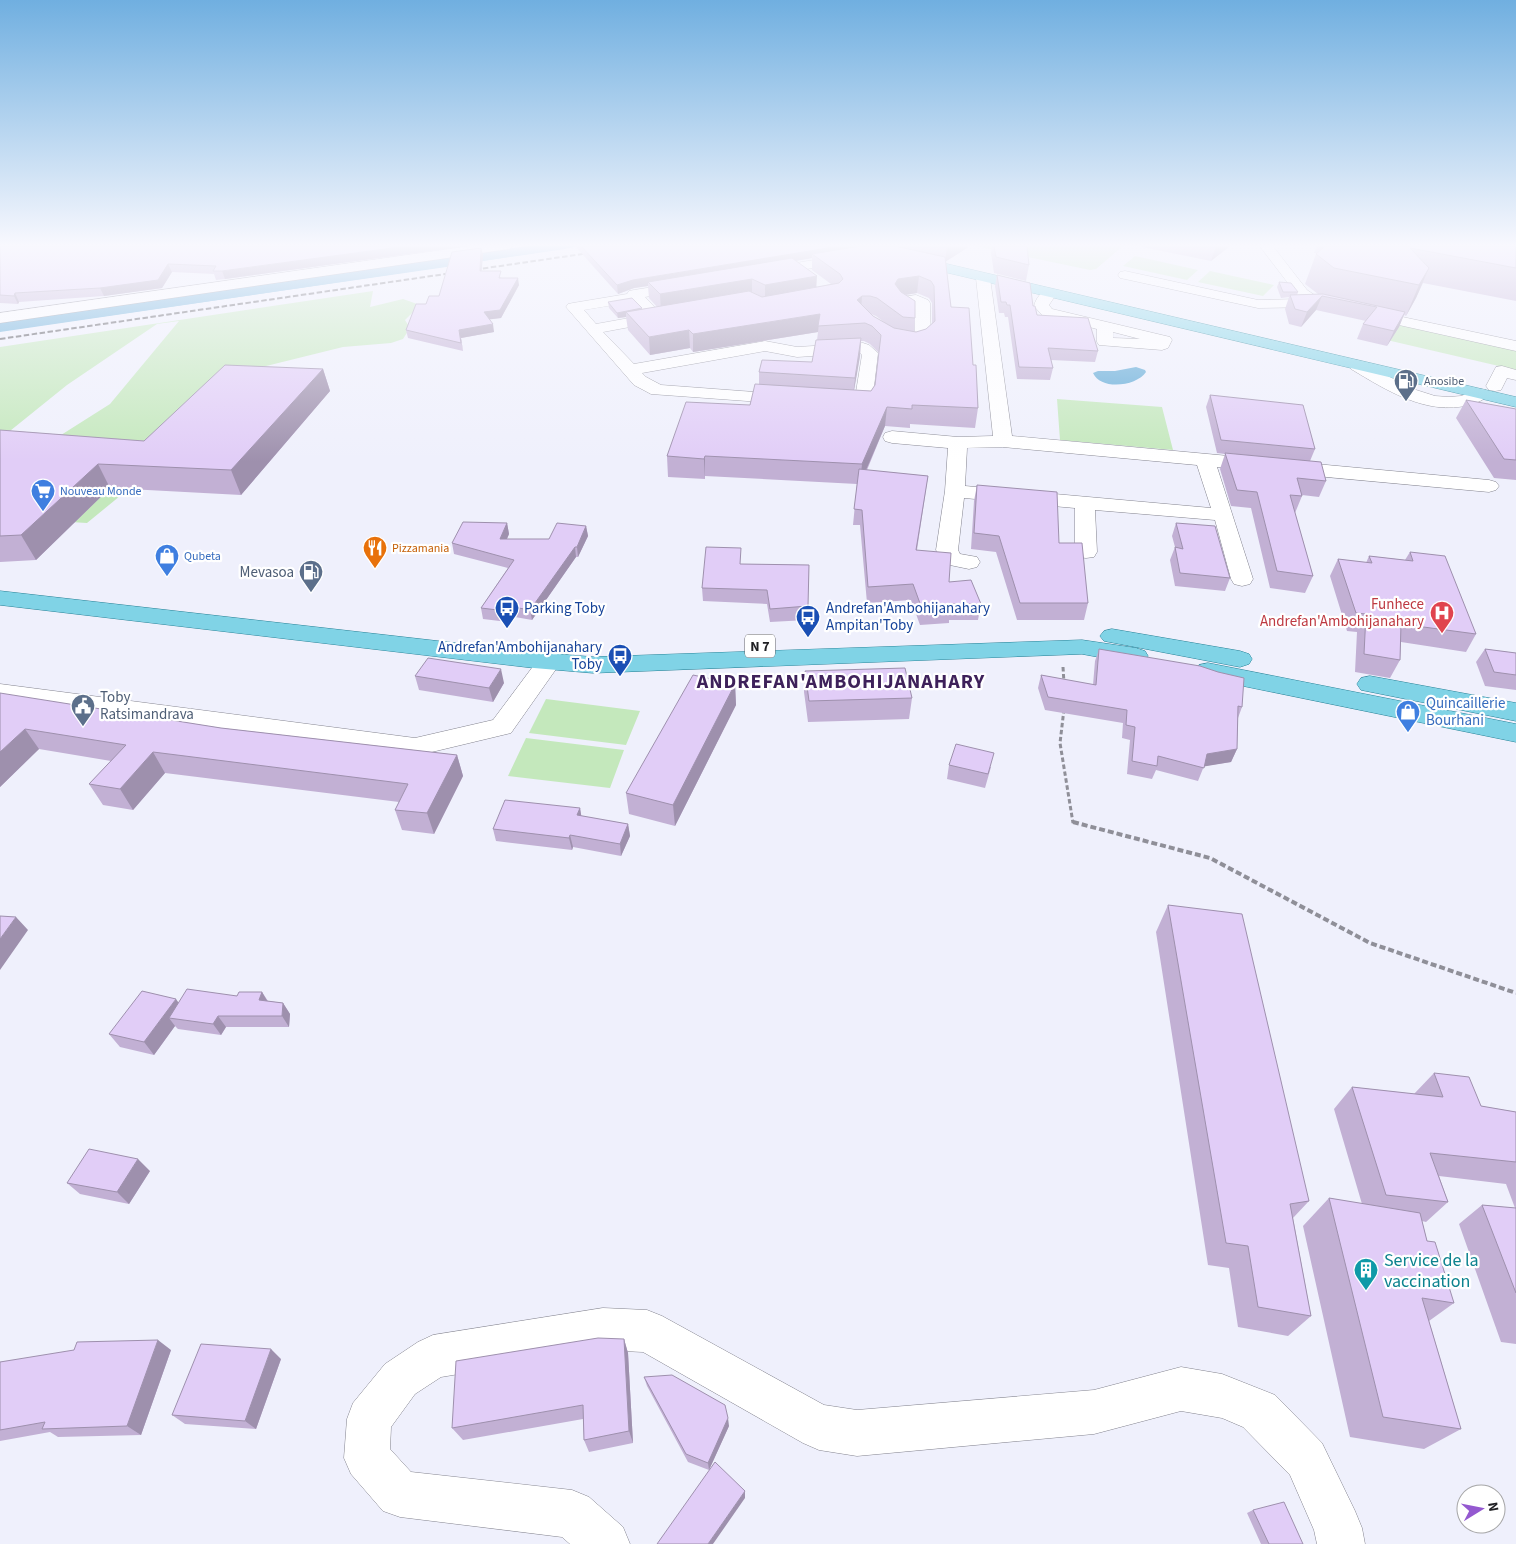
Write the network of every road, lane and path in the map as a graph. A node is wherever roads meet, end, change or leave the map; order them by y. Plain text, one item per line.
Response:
1 (582, 317) edge
2 (661, 317) edge
3 (923, 317) edge
4 (988, 317) edge
5 (1068, 317) edge
6 (1154, 317) edge
7 (1220, 317) edge
8 (1383, 317) edge
9 (657, 318) joint
10 (1224, 318) dead end
11 (1105, 326) dead end
12 (592, 329) junction
13 (882, 330) edge
14 (1338, 345) dead end
15 (1516, 346) edge
16 (1357, 365) joint
17 (629, 370) junction
18 (1516, 375) edge
19 (1496, 386) junction
20 (1516, 390) edge
21 (1480, 394) joint
22 (806, 400) edge
23 (825, 402) edge
24 (1516, 402) edge
25 (892, 438) dead end
26 (1002, 442) junction
27 (958, 443) junction
28 (1205, 460) junction
29 (1489, 486) dead end
30 (955, 491) junction
31 (1085, 503) junction
32 (1223, 516) junction
33 (1086, 552) dead end
34 (969, 562) dead end
35 (1242, 579) dead end
36 (0, 582) edge
37 (0, 598) edge
38 (1062, 648) junction
39 (543, 655) junction
40 (1064, 688) edge
41 (0, 692) edge
42 (1064, 707) edge
43 (1516, 712) edge
44 (1516, 733) edge
45 (1516, 993) edge
46 (606, 1544) edge
47 (1341, 1544) edge

1 - 12 street
2 - 9 street
3 - 13 street
4 - 26 street
5 - 11 street
6 - 16 main road
7 - 10 main road
8 - 15 street
9 - 12 street
12 - 17 street
14 - 19 main road
16 - 21 street
17 - 22 street
17 - 23 street
18 - 19 street
19 - 20 main road
21 - 24 main road
25 - 27 street
26 - 27 street
26 - 28 street
27 - 30 street
28 - 29 street
28 - 32 street
30 - 31 street
30 - 34 street
31 - 32 street
31 - 33 street
32 - 35 street
36 - 39 main road, N 7
37 - 39 main road, N 7
38 - 39 main road, N 7
38 - 40 path
38 - 44 main road, N 7
39 - 41 street
39 - 43 main road, N 7
42 - 45 path
46 - 47 street

